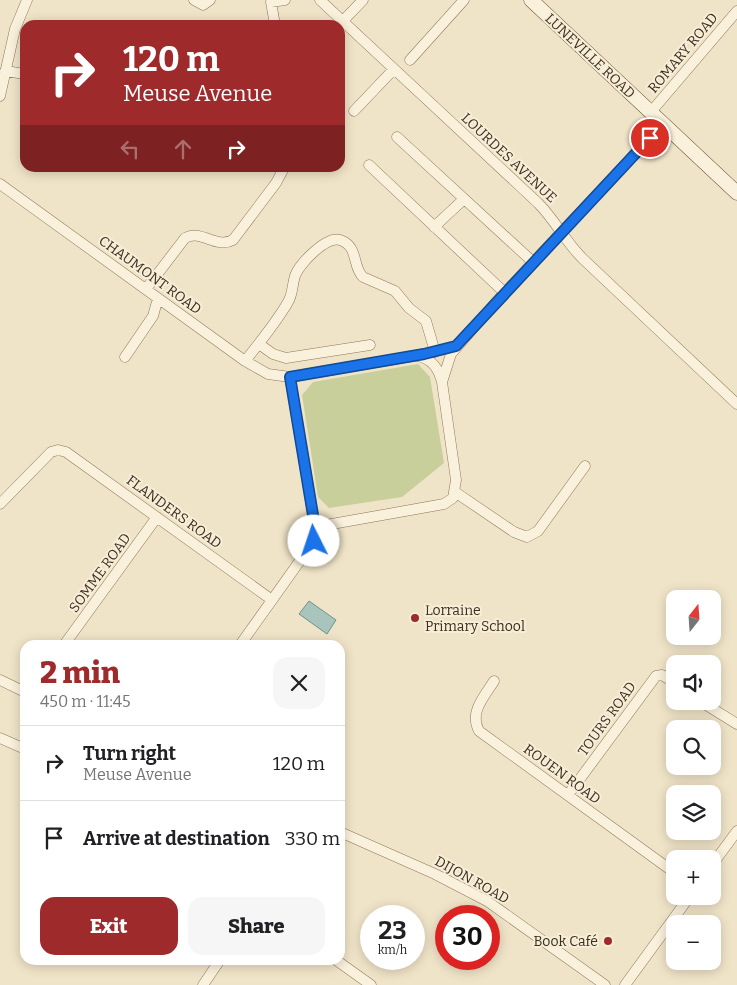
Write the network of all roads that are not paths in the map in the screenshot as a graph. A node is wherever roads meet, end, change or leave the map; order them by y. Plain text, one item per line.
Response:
1 (27, 0) edge
2 (194, 0) edge
3 (210, 0) edge
4 (285, 0) edge
5 (320, 0) edge
6 (363, 0) edge
7 (464, 0) edge
8 (531, 0) edge
9 (737, 11) edge
10 (274, 20) edge
11 (338, 20) edge
12 (344, 20) edge
13 (345, 26) edge
14 (410, 60) dead end
15 (394, 69) junction
16 (5, 71) junction
17 (20, 73) edge
18 (0, 96) edge
19 (354, 111) dead end
20 (650, 113) junction
21 (663, 124) junction
22 (397, 137) dead end
23 (369, 165) dead end
24 (282, 172) edge
25 (0, 184) edge
26 (737, 193) edge
27 (464, 199) junction
28 (434, 227) junction
29 (562, 234) junction
30 (534, 263) junction
31 (146, 289) junction
32 (505, 293) junction
33 (158, 298) junction
34 (259, 344) junction
35 (370, 345) dead end
36 (456, 346) junction
37 (435, 352) junction
38 (415, 356) junction
39 (124, 357) dead end
40 (245, 361) junction
41 (290, 377) junction
42 (442, 382) junction
43 (737, 404) edge
44 (585, 466) dead end
45 (455, 492) junction
46 (0, 504) edge
47 (157, 517) junction
48 (315, 527) junction
49 (272, 600) junction
50 (68, 640) edge
51 (244, 640) edge
52 (666, 677) edge
53 (0, 680) edge
54 (494, 681) dead end
55 (20, 690) edge
56 (714, 710) edge
57 (737, 724) edge
58 (0, 738) edge
59 (20, 747) edge
60 (568, 795) junction
61 (737, 831) edge
62 (345, 834) edge
63 (721, 853) edge
64 (666, 866) edge
65 (683, 905) edge
66 (217, 965) edge
67 (343, 965) edge
68 (203, 985) edge
69 (371, 985) edge
70 (605, 985) edge
71 (625, 985) edge

1 - 16 street
2 - 3 street
4 - 10 street
5 - 11 street, LOURDES AVENUE
6 - 12 street
7 - 14 street
8 - 20 street, LUNEVILLE ROAD
9 - 20 street, ROMARY ROAD
13 - 15 street, LOURDES AVENUE
15 - 19 street
15 - 29 street, LOURDES AVENUE
16 - 17 street
16 - 18 street
20 - 21 street, LUNEVILLE ROAD
21 - 26 street, LUNEVILLE ROAD
21 - 29 street
22 - 27 street
23 - 28 street
24 - 31 street
25 - 31 street, CHAUMONT ROAD
27 - 28 street
27 - 30 street
28 - 32 street
29 - 30 street
29 - 43 street, LOURDES AVENUE
30 - 32 street
31 - 33 street, CHAUMONT ROAD
32 - 36 street
33 - 39 street
33 - 40 street, CHAUMONT ROAD
34 - 35 street
34 - 37 street
34 - 40 street
36 - 37 street, CHAUMONT ROAD
36 - 42 street
37 - 38 street, CHAUMONT ROAD
38 - 41 street, CHAUMONT ROAD
38 - 42 street
40 - 41 street, CHAUMONT ROAD
41 - 48 street
42 - 45 street
44 - 45 street
45 - 48 street
46 - 47 street, FLANDERS ROAD
47 - 49 street, FLANDERS ROAD
47 - 50 street, SOMME ROAD
48 - 49 street
49 - 51 street
52 - 60 street, TOURS ROAD
53 - 55 street
54 - 60 street, ROUEN ROAD
56 - 57 street
58 - 59 street
60 - 64 street, ROUEN ROAD
61 - 63 street
62 - 70 street, DIJON ROAD
65 - 71 street
66 - 68 street
67 - 69 street

